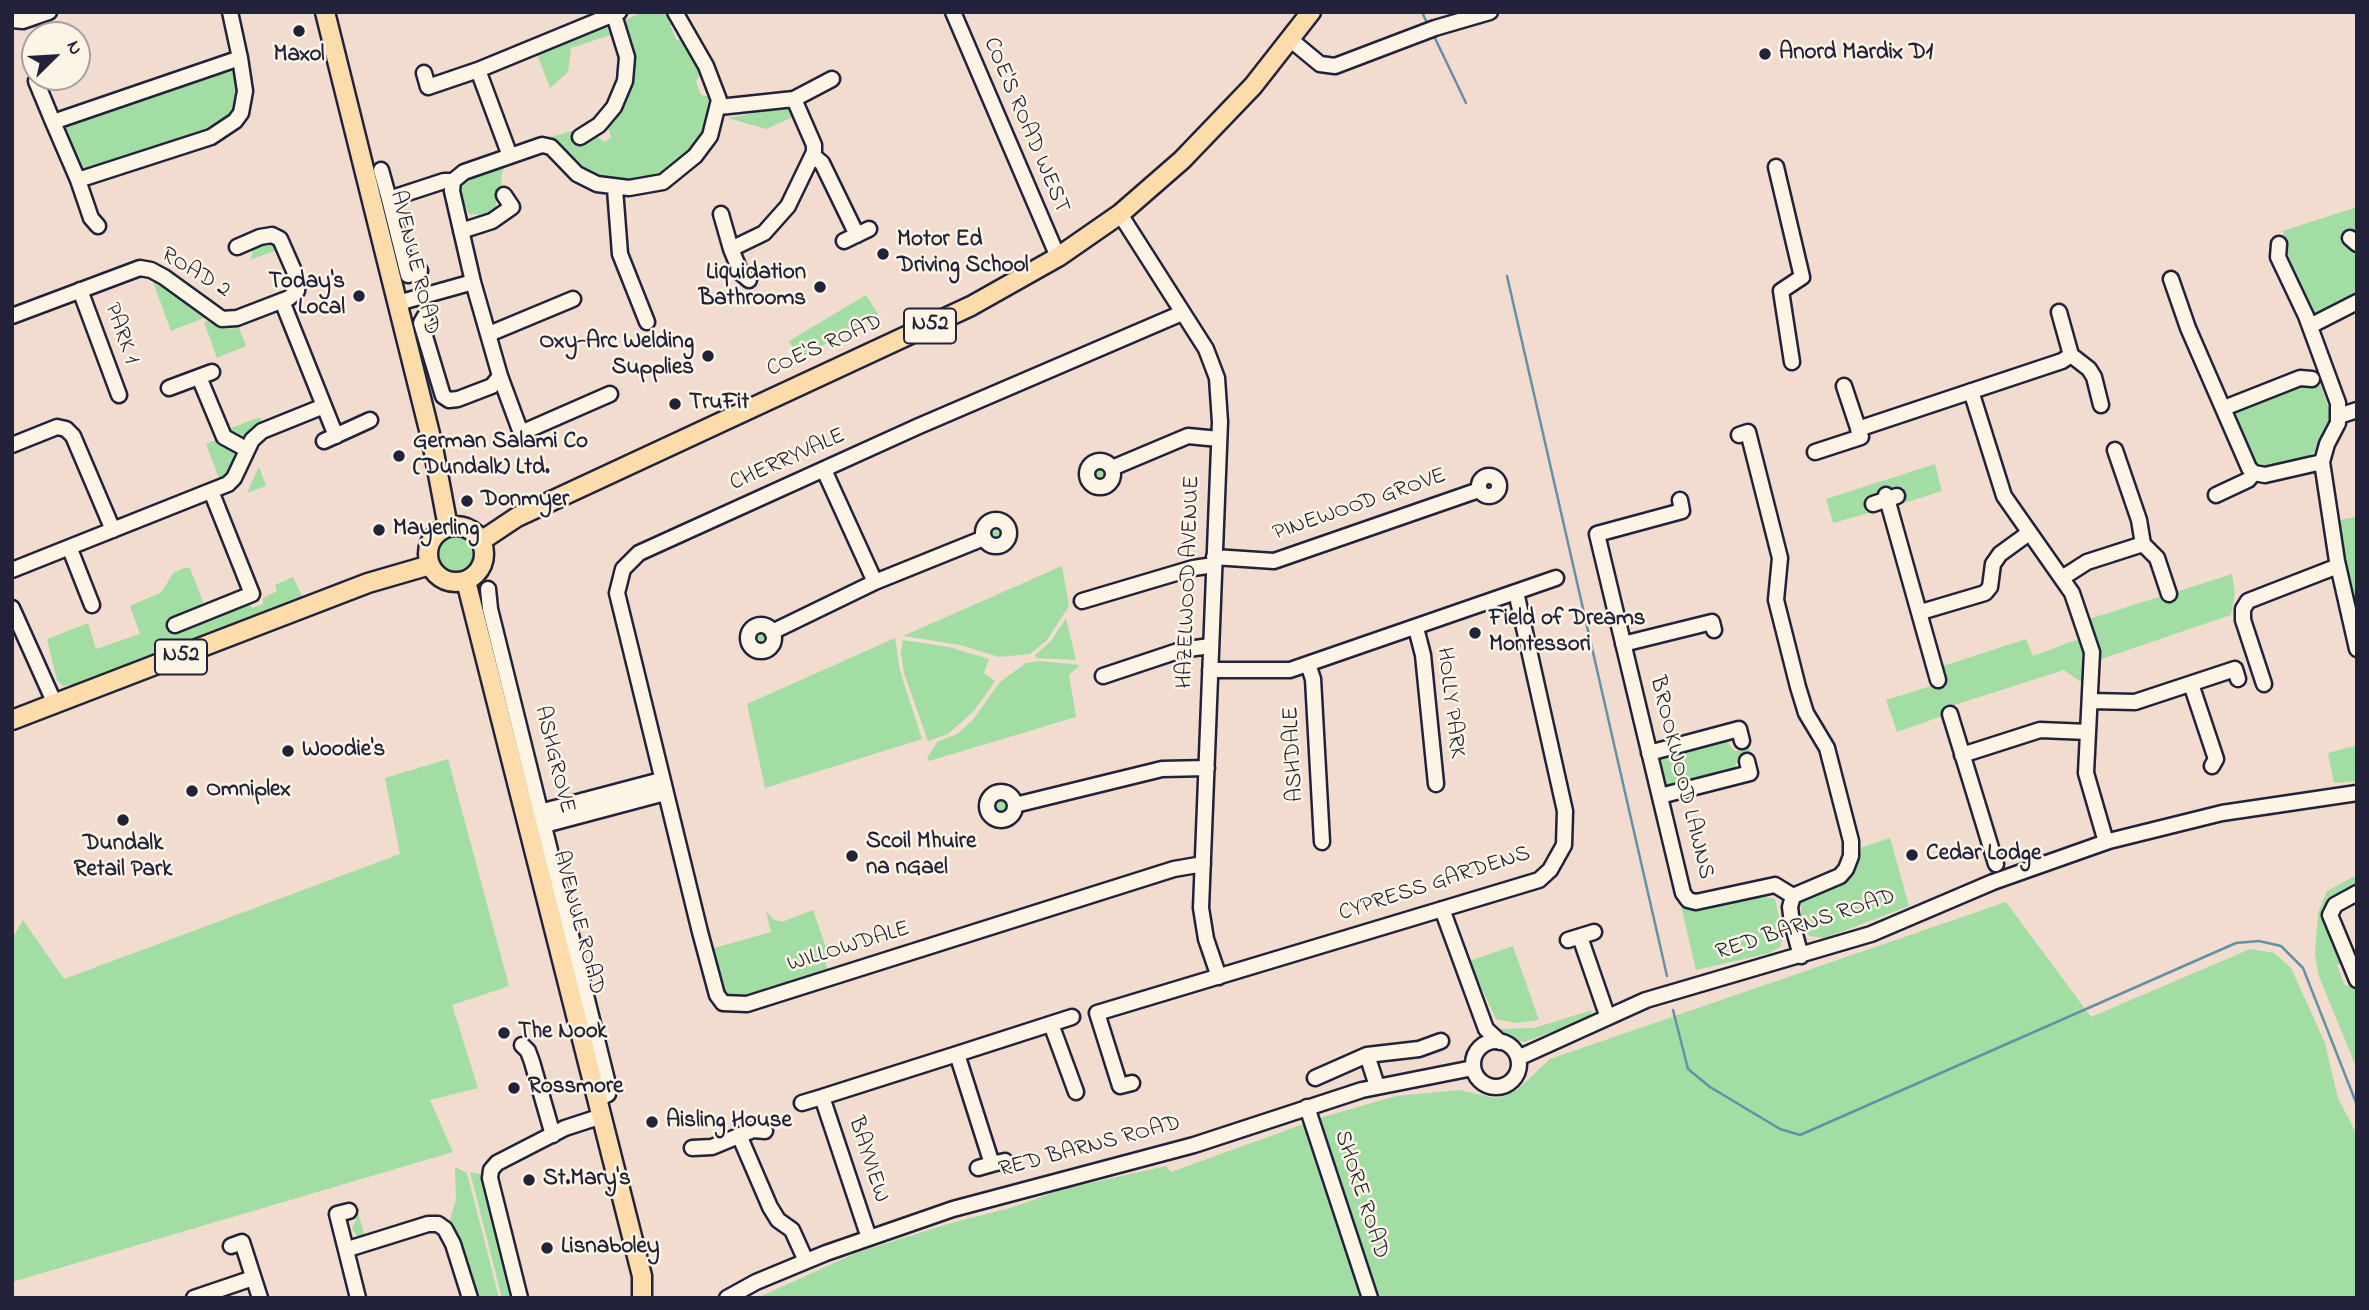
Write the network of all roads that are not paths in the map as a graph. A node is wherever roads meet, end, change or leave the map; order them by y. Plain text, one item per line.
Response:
1 (49, 12) edge
2 (230, 12) edge
3 (324, 12) edge
4 (675, 12) edge
5 (953, 12) edge
6 (1311, 12) edge
7 (1490, 12) edge
8 (616, 14) edge
9 (12, 19) edge
10 (1291, 40) junction
11 (240, 58) junction
12 (478, 70) junction
13 (424, 73) dead end
14 (832, 78) dead end
15 (40, 91) edge
16 (794, 99) junction
17 (719, 107) junction
18 (53, 122) junction
19 (580, 137) dead end
20 (510, 156) junction
21 (812, 160) junction
22 (1776, 167) dead end
23 (380, 170) dead end
24 (78, 180) junction
25 (453, 181) junction
26 (615, 189) junction
27 (504, 195) dead end
28 (389, 199) junction
29 (721, 214) dead end
30 (1120, 214) junction
31 (98, 226) dead end
32 (461, 231) junction
33 (857, 235) dead end
34 (2279, 244) dead end
35 (237, 247) dead end
36 (732, 249) junction
37 (1058, 257) junction
38 (420, 271) dead end
39 (2171, 279) dead end
40 (748, 280) dead end
41 (473, 282) junction
42 (80, 290) junction
43 (573, 299) dead end
44 (282, 301) junction
45 (2357, 302) edge
46 (398, 303) junction
47 (2059, 312) dead end
48 (1182, 313) junction
49 (12, 316) edge
50 (425, 316) dead end
51 (647, 322) dead end
52 (2310, 326) junction
53 (489, 334) junction
54 (2071, 355) junction
55 (1792, 362) dead end
56 (500, 376) junction
57 (2312, 379) dead end
58 (1844, 386) dead end
59 (169, 388) dead end
60 (1971, 391) junction
61 (610, 394) dead end
62 (119, 395) dead end
63 (2101, 405) dead end
64 (324, 406) junction
65 (2224, 408) junction
66 (2357, 410) edge
67 (2339, 416) junction
68 (370, 421) dead end
69 (1858, 429) junction
70 (1739, 435) dead end
71 (1219, 439) junction
72 (12, 445) edge
73 (246, 449) junction
74 (2115, 450) dead end
75 (1815, 452) dead end
76 (2322, 462) junction
77 (1112, 468) dead end
78 (824, 470) junction
79 (2254, 473) junction
80 (1479, 490) dead end
81 (211, 491) junction
82 (2216, 495) dead end
83 (1886, 499) dead end
84 (1680, 500) dead end
85 (448, 527) junction
86 (113, 530) junction
87 (2029, 533) junction
88 (984, 538) dead end
89 (481, 541) junction
90 (2143, 544) junction
91 (70, 549) junction
92 (1214, 561) junction
93 (430, 565) junction
94 (2338, 566) junction
95 (12, 570) edge
96 (1556, 576) dead end
97 (2062, 578) junction
98 (466, 581) junction
99 (875, 582) junction
100 (488, 589) dead end
101 (1516, 592) junction
102 (2169, 594) dead end
103 (1082, 600) dead end
104 (92, 605) dead end
105 (12, 608) edge
106 (1921, 612) junction
107 (2353, 618) edge
108 (175, 625) dead end
109 (1416, 628) junction
110 (1714, 630) dead end
111 (772, 632) dead end
112 (1623, 644) junction
113 (1210, 646) junction
114 (2357, 649) edge
115 (1308, 664) junction
116 (1210, 670) junction
117 (1103, 676) dead end
118 (2238, 679) dead end
119 (1938, 680) dead end
120 (2191, 684) junction
121 (2264, 684) dead end
122 (2091, 701) junction
123 (55, 704) junction
124 (1950, 714) dead end
125 (12, 720) edge
126 (2088, 732) junction
127 (1742, 741) dead end
128 (1649, 753) junction
129 (1962, 755) junction
130 (1747, 761) dead end
131 (2212, 766) dead end
132 (1207, 768) junction
133 (1436, 784) dead end
134 (663, 787) junction
135 (2357, 793) edge
136 (1660, 796) junction
137 (1015, 805) dead end
138 (535, 821) junction
139 (1323, 842) dead end
140 (2106, 842) junction
141 (1203, 864) junction
142 (1996, 864) dead end
143 (2357, 893) edge
144 (1793, 897) junction
145 (1442, 909) junction
146 (1580, 936) dead end
147 (1801, 956) junction
148 (1219, 977) junction
149 (2357, 980) edge
150 (1606, 1015) junction
151 (1072, 1017) dead end
152 (1051, 1024) junction
153 (1486, 1029) junction
154 (1441, 1038) dead end
155 (1500, 1042) junction
156 (522, 1045) dead end
157 (1481, 1047) junction
158 (957, 1054) junction
159 (1367, 1055) junction
160 (1518, 1058) junction
161 (1473, 1068) junction
162 (1315, 1078) dead end
163 (1132, 1083) dead end
164 (1377, 1086) junction
165 (1076, 1092) dead end
166 (822, 1097) junction
167 (803, 1103) dead end
168 (1307, 1107) junction
169 (600, 1108) junction
170 (765, 1131) dead end
171 (553, 1135) junction
172 (739, 1135) junction
173 (692, 1148) dead end
174 (992, 1165) dead end
175 (349, 1211) dead end
176 (869, 1238) junction
177 (230, 1246) dead end
178 (348, 1249) junction
179 (806, 1261) junction
180 (642, 1276) junction
181 (253, 1278) junction
182 (194, 1298) edge
183 (260, 1298) edge
184 (359, 1298) edge
185 (470, 1298) edge
186 (520, 1298) edge
187 (642, 1298) edge
188 (653, 1298) edge
189 (727, 1298) edge
190 (1370, 1298) edge

1 - 9 street
2 - 11 street
3 - 46 main road, AVENUE ROAD
4 - 17 street
5 - 37 street, COE'S ROAD WEST
6 - 10 main road, COE'S ROAD / N52
7 - 10 street
8 - 12 street
8 - 19 street
10 - 30 main road, COE'S ROAD / N52
11 - 18 street
11 - 24 street
12 - 13 street
12 - 20 street
14 - 16 street
15 - 18 street
16 - 17 street
16 - 21 street
17 - 26 street
18 - 24 street
20 - 25 street
20 - 26 street
21 - 33 street
21 - 36 street
22 - 55 street
23 - 28 street
24 - 31 street
25 - 28 street
25 - 32 street
26 - 51 street
27 - 32 street
28 - 38 street
29 - 36 street
30 - 37 main road, COE'S ROAD / N52
30 - 48 street, HAZELWOOD AVENUE
32 - 41 street
34 - 52 street
35 - 44 street, ROAD 2
36 - 40 street
37 - 89 main road, COE'S ROAD / N52
39 - 65 street
41 - 46 street
41 - 53 street
42 - 44 street, ROAD 2
42 - 49 street, ROAD 2
42 - 62 street, PARK 1
43 - 53 street
44 - 64 street
45 - 52 street
46 - 85 main road, AVENUE ROAD
47 - 54 street
48 - 71 street, HAZELWOOD AVENUE
48 - 78 street, CHERRYVALE
50 - 56 street
52 - 67 street
53 - 56 street
54 - 60 street
54 - 63 street
56 - 61 street
57 - 65 street
58 - 69 street
59 - 73 street
60 - 69 street
60 - 87 street
64 - 68 street
64 - 73 street
65 - 79 street
66 - 67 street
67 - 76 street
69 - 75 street
70 - 144 street
71 - 77 street
71 - 92 street, HAZELWOOD AVENUE
72 - 86 street
73 - 81 street
74 - 90 street
76 - 79 street
76 - 94 street
78 - 99 street
78 - 134 street, CHERRYVALE
79 - 82 street
80 - 92 street, PINEWOOD GROVE
81 - 86 street
81 - 108 street
83 - 106 street
84 - 112 street, BROOKWOOD LAWNS
85 - 89 main road
85 - 93 main road
86 - 91 street
87 - 97 street
87 - 106 street
88 - 99 street
89 - 98 main road
90 - 97 street
90 - 102 street
91 - 95 street
91 - 104 street
92 - 103 street, PINEWOOD GROVE
92 - 113 street, HAZELWOOD AVENUE
93 - 98 main road
93 - 123 main road, N52
94 - 107 street
94 - 121 street
96 - 101 street
97 - 122 street
98 - 138 main road, AVENUE ROAD
99 - 111 street
100 - 138 street, ASHGROVE
101 - 109 street
101 - 145 street, CYPRESS GARDENS
105 - 123 street
106 - 119 street
107 - 114 street
109 - 115 street
109 - 133 street, HOLLY PARK
110 - 112 street
112 - 128 street, BROOKWOOD LAWNS
113 - 116 street, HAZELWOOD AVENUE
113 - 117 street
115 - 116 street
115 - 139 street, ASHDALE
116 - 132 street, HAZELWOOD AVENUE
118 - 120 street
120 - 122 street
120 - 131 street
122 - 126 street
123 - 125 main road, N52
124 - 129 street
126 - 129 street
126 - 140 street
127 - 128 street
128 - 136 street, BROOKWOOD LAWNS
129 - 142 street
130 - 136 street
132 - 137 street
132 - 141 street, HAZELWOOD AVENUE
134 - 138 street
134 - 141 street, WILLOWDALE
135 - 140 street, RED BARNS ROAD
136 - 144 street, BROOKWOOD LAWNS
138 - 169 main road, AVENUE ROAD
140 - 147 street, RED BARNS ROAD
141 - 148 street, HAZELWOOD AVENUE
143 - 149 street
144 - 147 street
145 - 148 street, CYPRESS GARDENS
145 - 153 street
146 - 150 street
147 - 150 street, RED BARNS ROAD
148 - 163 street, CYPRESS GARDENS
150 - 160 street, RED BARNS ROAD
151 - 152 street, BAYVIEW
152 - 158 street, BAYVIEW
152 - 165 street
153 - 155 street
153 - 157 street
154 - 159 street
155 - 157 street
155 - 160 street
156 - 171 street
157 - 161 street
158 - 166 street, BAYVIEW
158 - 174 street
159 - 162 street
159 - 164 street
160 - 161 street
161 - 164 street, RED BARNS ROAD
164 - 168 street, RED BARNS ROAD
166 - 167 street, BAYVIEW
166 - 176 street, BAYVIEW
168 - 176 street, RED BARNS ROAD
168 - 190 street, SHORE ROAD
169 - 171 street
169 - 180 main road, AVENUE ROAD
170 - 172 street
171 - 186 street
172 - 173 street
172 - 179 street
175 - 178 street
176 - 179 street, RED BARNS ROAD
177 - 181 street
178 - 184 street
178 - 185 street
179 - 189 street, RED BARNS ROAD
180 - 187 main road, AVENUE ROAD
180 - 188 main road, AVENUE ROAD
181 - 182 street
181 - 183 street

